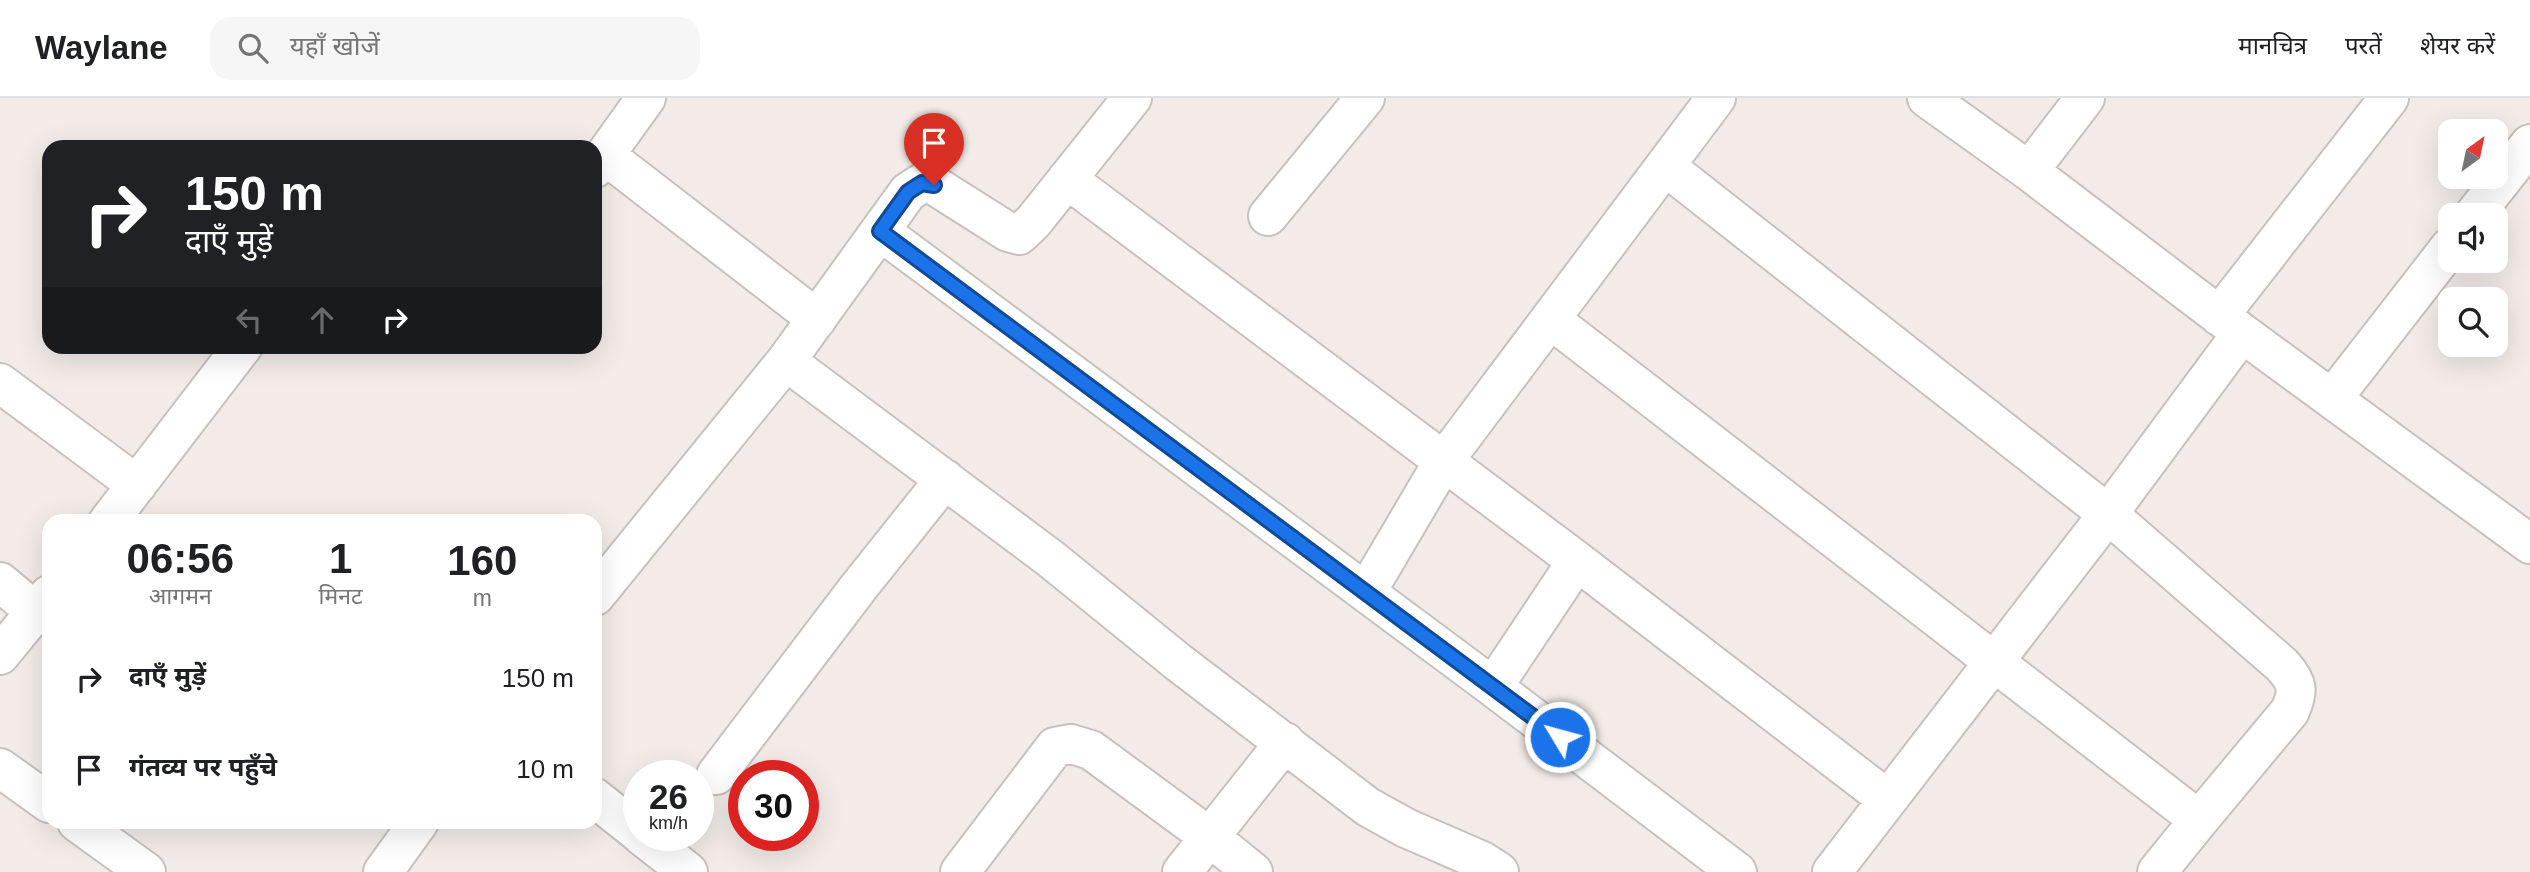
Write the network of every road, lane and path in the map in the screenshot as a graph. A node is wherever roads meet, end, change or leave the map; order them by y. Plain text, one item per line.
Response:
1 (646, 98) edge
2 (1132, 98) edge
3 (1365, 98) edge
4 (1716, 98) edge
5 (1927, 98) edge
6 (2085, 98) edge
7 (2389, 98) edge
8 (2530, 144) edge
9 (602, 159) edge
10 (602, 163) edge
11 (1665, 166) junction
12 (2029, 171) junction
13 (1067, 179) junction
14 (2483, 203) edge
15 (1268, 216) dead end
16 (880, 231) junction
17 (2438, 262) edge
18 (1550, 318) junction
19 (817, 319) junction
20 (2231, 325) junction
21 (237, 354) edge
22 (786, 361) junction
23 (0, 383) edge
24 (2332, 398) junction
25 (1443, 462) junction
26 (945, 479) junction
27 (137, 485) junction
28 (114, 514) edge
29 (2108, 514) junction
30 (2530, 544) edge
31 (1577, 561) junction
32 (0, 582) edge
33 (602, 587) edge
34 (1367, 591) junction
35 (42, 604) edge
36 (0, 655) edge
37 (1992, 662) junction
38 (1493, 687) junction
39 (1285, 742) junction
40 (0, 769) edge
41 (716, 775) dead end
42 (42, 798) edge
43 (1887, 799) junction
44 (602, 804) edge
45 (623, 820) edge
46 (2199, 820) junction
47 (100, 829) edge
48 (414, 829) edge
49 (1211, 838) junction
50 (661, 851) edge
51 (146, 872) edge
52 (383, 872) edge
53 (688, 872) edge
54 (960, 872) edge
55 (1182, 872) edge
56 (1253, 872) edge
57 (1499, 872) edge
58 (1737, 872) edge
59 (1832, 872) edge
60 (2157, 872) edge

1 - 9 street
2 - 13 street
3 - 15 street
4 - 11 street
5 - 12 street
6 - 12 street
7 - 20 street
8 - 14 street
10 - 19 street
11 - 18 street
11 - 29 street
12 - 20 street
13 - 16 street
13 - 25 street
16 - 19 street
16 - 34 street
17 - 24 street
18 - 25 street
18 - 37 street
19 - 22 street
20 - 24 street
20 - 29 street
21 - 27 street
22 - 26 street
22 - 33 street
23 - 27 street
24 - 30 street
25 - 31 street
25 - 34 street
26 - 39 street
26 - 41 street
27 - 28 street
29 - 37 street
29 - 46 street
31 - 38 street
31 - 43 street
32 - 35 street
34 - 38 street
35 - 36 street
37 - 43 street
37 - 46 street
38 - 58 street
39 - 49 street
39 - 57 street
40 - 42 street
43 - 59 street
44 - 45 street
46 - 60 street
47 - 51 street
48 - 52 street
49 - 54 street
49 - 55 street
49 - 56 street
50 - 53 street

